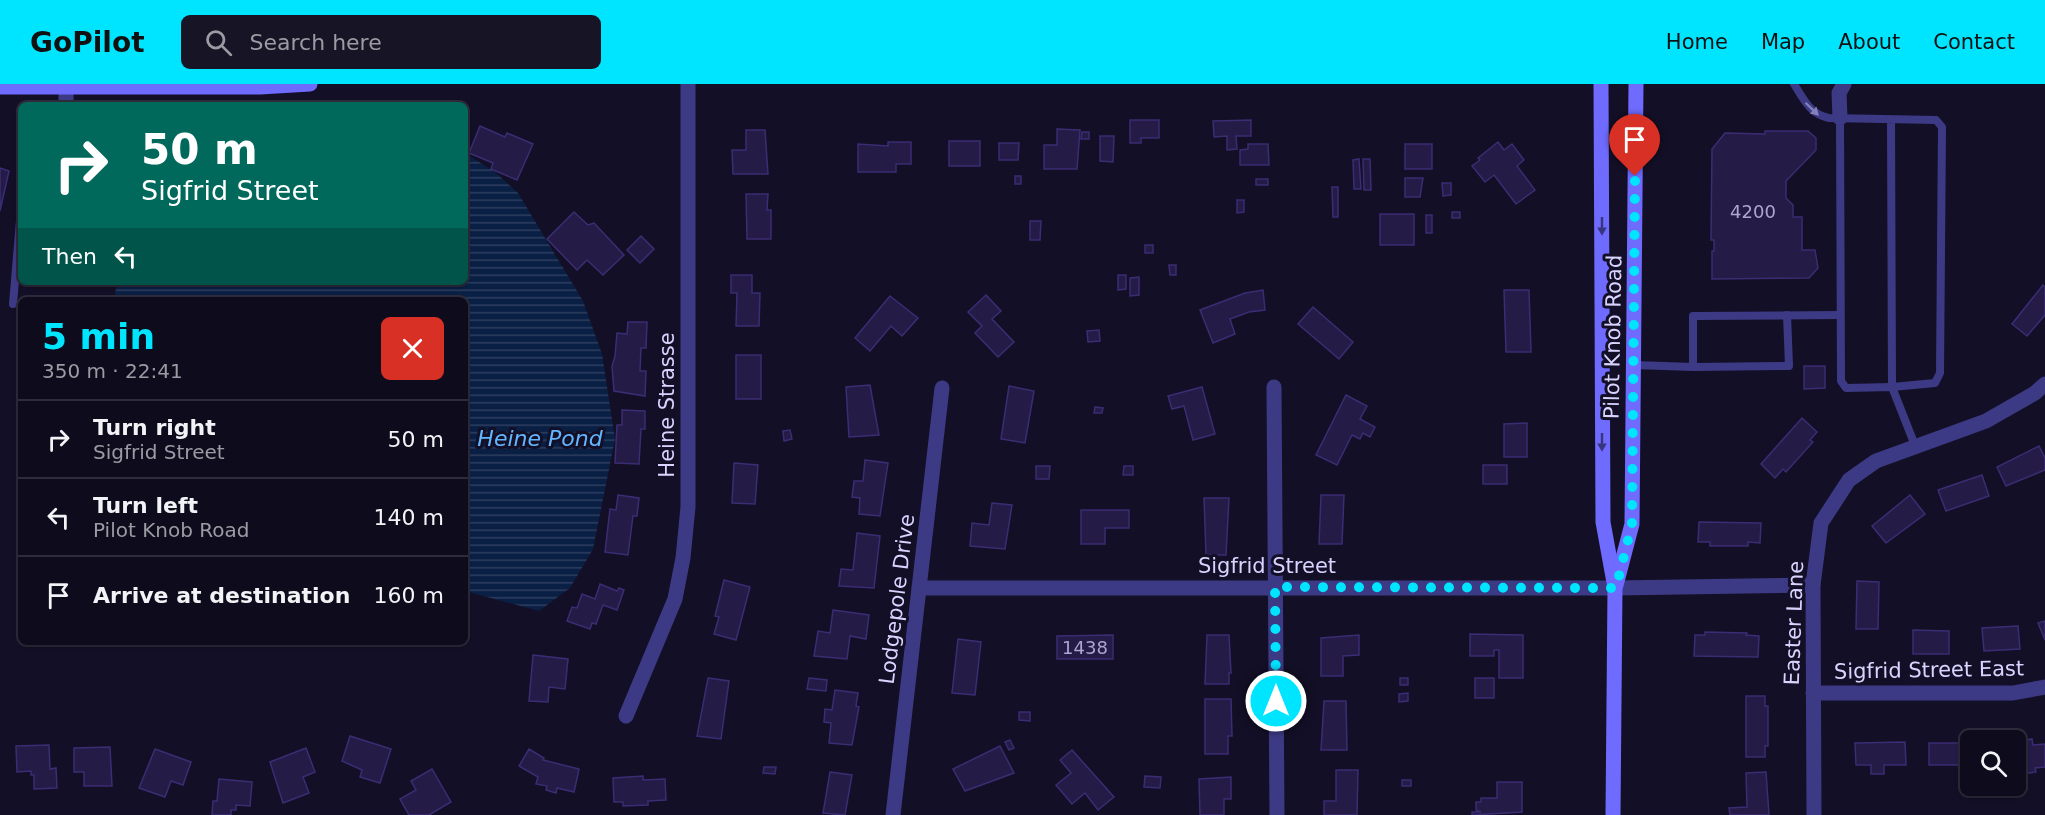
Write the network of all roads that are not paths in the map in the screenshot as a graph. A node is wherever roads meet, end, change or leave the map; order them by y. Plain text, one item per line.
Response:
1 (310, 84) edge
2 (688, 84) edge
3 (1601, 84) edge
4 (1636, 84) edge
5 (1794, 84) edge
6 (1844, 84) edge
7 (66, 85) edge
8 (0, 87) edge
9 (66, 102) edge
10 (1840, 118) junction
11 (1891, 120) junction
12 (18, 250) edge
13 (14, 304) dead end
14 (1787, 315) junction
15 (1839, 315) junction
16 (1634, 365) junction
17 (1693, 367) junction
18 (2045, 384) edge
19 (1274, 387) dead end
20 (1892, 387) junction
21 (942, 388) dead end
22 (1916, 448) junction
23 (1813, 585) junction
24 (1275, 587) junction
25 (919, 588) junction
26 (1616, 588) junction
27 (2045, 687) edge
28 (1813, 693) junction
29 (626, 716) dead end
30 (892, 815) edge
31 (1277, 815) edge
32 (1613, 815) edge
33 (1814, 815) edge

1 - 7 main road
2 - 29 street, Heine Strasse
3 -> 26 main road, Pilot Knob Road
4 - 16 main road, Pilot Knob Road
5 -> 10 lane
6 - 10 street
7 - 8 main road
7 - 9 street
10 - 11 lane
10 - 15 lane
11 - 20 lane
11 - 20 lane
12 - 13 lane
14 - 15 lane
14 - 17 lane
14 - 17 lane
15 - 20 lane
16 - 17 lane
16 - 26 main road, Pilot Knob Road
18 - 22 street, Easter Lane
19 - 24 street
20 - 22 lane
21 - 25 street, Lodgepole Drive
22 - 23 street, Easter Lane
23 - 26 street
23 - 28 street, Easter Lane
24 - 25 street, Sigfrid Street
24 - 26 street, Sigfrid Street
24 - 31 street
25 - 30 street, Lodgepole Drive
26 - 32 main road, Pilot Knob Road
27 - 28 street, Sigfrid Street East
28 - 33 street, Easter Lane

